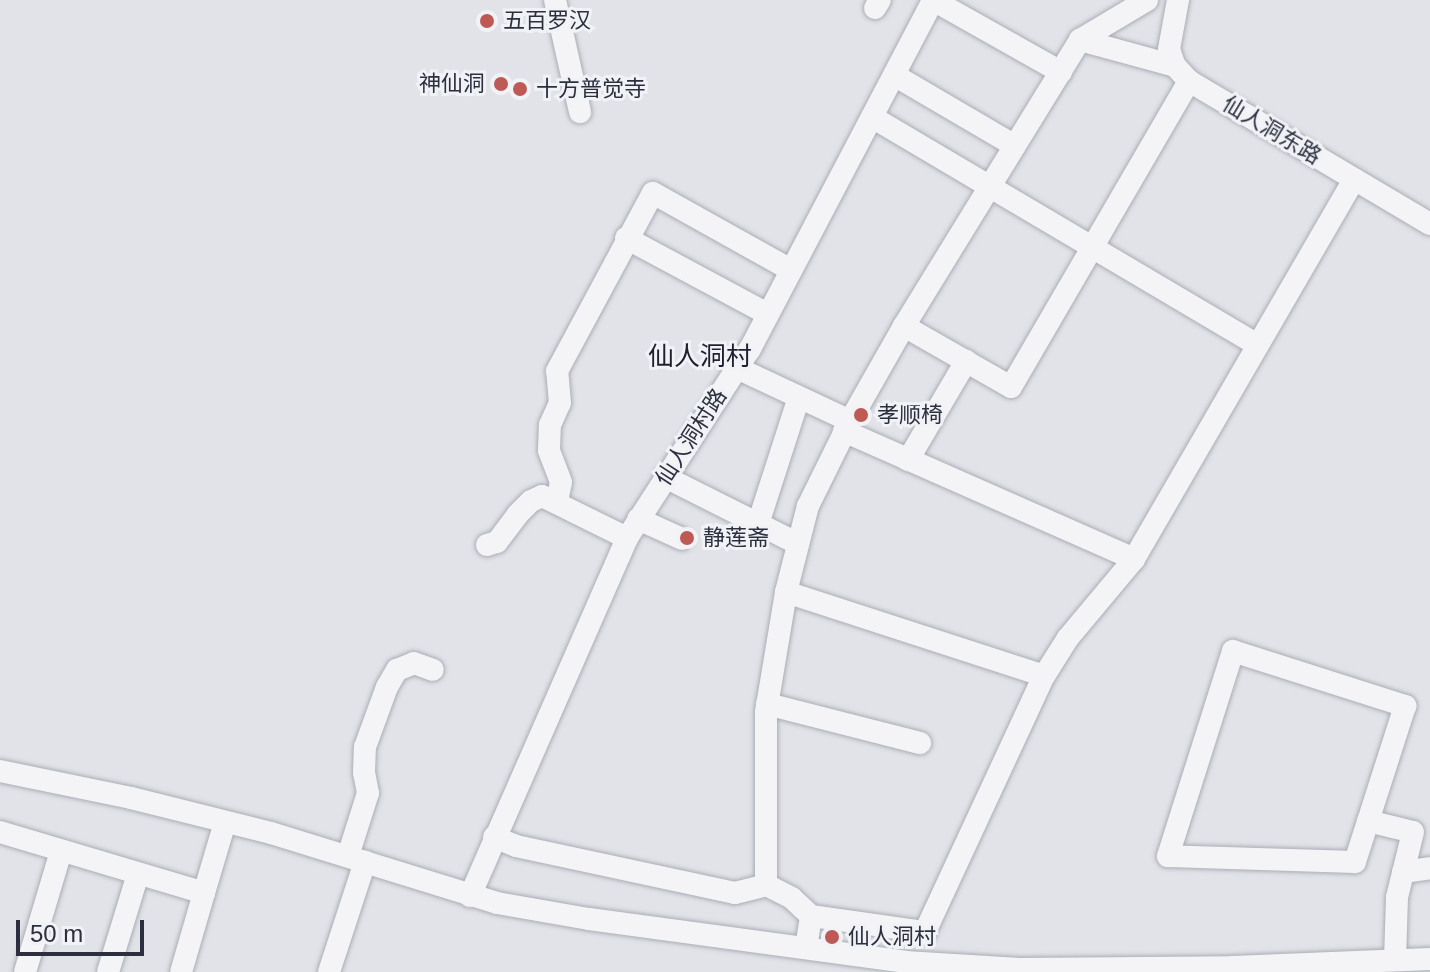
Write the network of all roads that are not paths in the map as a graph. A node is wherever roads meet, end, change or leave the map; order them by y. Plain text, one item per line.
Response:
1 (555, 0) edge
2 (933, 0) edge
3 (1178, 0) edge
4 (1132, 3) edge
5 (1080, 40) junction
6 (1061, 72) junction
7 (1182, 73) junction
8 (894, 75) junction
9 (580, 112) dead end
10 (872, 117) junction
11 (1015, 146) junction
12 (1354, 179) junction
13 (991, 185) junction
14 (1430, 224) edge
15 (626, 238) junction
16 (1092, 247) junction
17 (791, 270) junction
18 (768, 314) junction
19 (904, 326) junction
20 (1258, 345) junction
21 (966, 361) junction
22 (737, 368) junction
23 (799, 397) junction
24 (847, 426) junction
25 (908, 460) junction
26 (665, 477) junction
27 (557, 501) junction
28 (758, 524) junction
29 (632, 528) junction
30 (682, 539) dead end
31 (798, 544) junction
32 (487, 545) dead end
33 (1134, 559) junction
34 (786, 592) junction
35 (433, 670) dead end
36 (1044, 676) junction
37 (767, 704) junction
38 (920, 743) dead end
39 (0, 771) edge
40 (1368, 821) junction
41 (225, 822) junction
42 (1422, 830) edge
43 (0, 832) edge
44 (494, 837) junction
45 (61, 851) junction
46 (356, 859) junction
47 (1430, 868) edge
48 (1403, 872) junction
49 (138, 874) junction
50 (766, 885) junction
51 (204, 893) junction
52 (470, 896) junction
53 (811, 916) junction
54 (806, 948) junction
55 (829, 950) junction
56 (1430, 959) edge
57 (1395, 960) junction
58 (1232, 970) edge
59 (25, 972) edge
60 (108, 972) edge
61 (181, 972) edge
62 (329, 972) edge
63 (820, 972) edge

1 - 9 street
2 - 6 street
2 - 8 street
3 - 7 street
4 - 5 street
5 - 6 street
5 - 7 street
6 - 11 street
7 - 12 street, 仙人洞东路
7 - 16 street
8 - 10 street
8 - 11 street
10 - 13 street
10 - 17 street
11 - 13 street
12 - 14 street, 仙人洞东路
12 - 20 street
13 - 16 street
13 - 19 street
15 - 17 street
15 - 18 street
15 - 27 street
16 - 20 street
16 - 21 street
17 - 18 street
18 - 22 street
19 - 21 street
19 - 24 street
20 - 33 street
21 - 25 street
22 - 23 street, 仙人洞村路
22 - 26 street, 仙人洞村路
23 - 24 street, 仙人洞村路
23 - 28 street
24 - 25 street, 仙人洞村路
24 - 31 street
25 - 33 street, 仙人洞村路
26 - 28 street
26 - 29 street, 仙人洞村路
27 - 29 street
27 - 32 street
28 - 31 street
29 - 30 street
29 - 44 street, 仙人洞村路
31 - 34 street
33 - 36 street
34 - 36 street
34 - 37 street
35 - 46 street
36 - 53 street
37 - 38 street
37 - 50 street
39 - 41 street
40 - 40 street
40 - 42 street
41 - 46 street
41 - 51 street
42 - 48 street
43 - 45 street
44 - 50 street
44 - 52 street, 仙人洞村路
45 - 49 street
45 - 59 street
46 - 52 street
46 - 62 street
47 - 48 street
48 - 57 street
49 - 51 street
49 - 60 street
50 - 53 street
51 - 61 street
52 - 54 street
53 - 54 street
54 - 55 street
55 - 58 street
55 - 63 street
56 - 57 street
57 - 58 street

